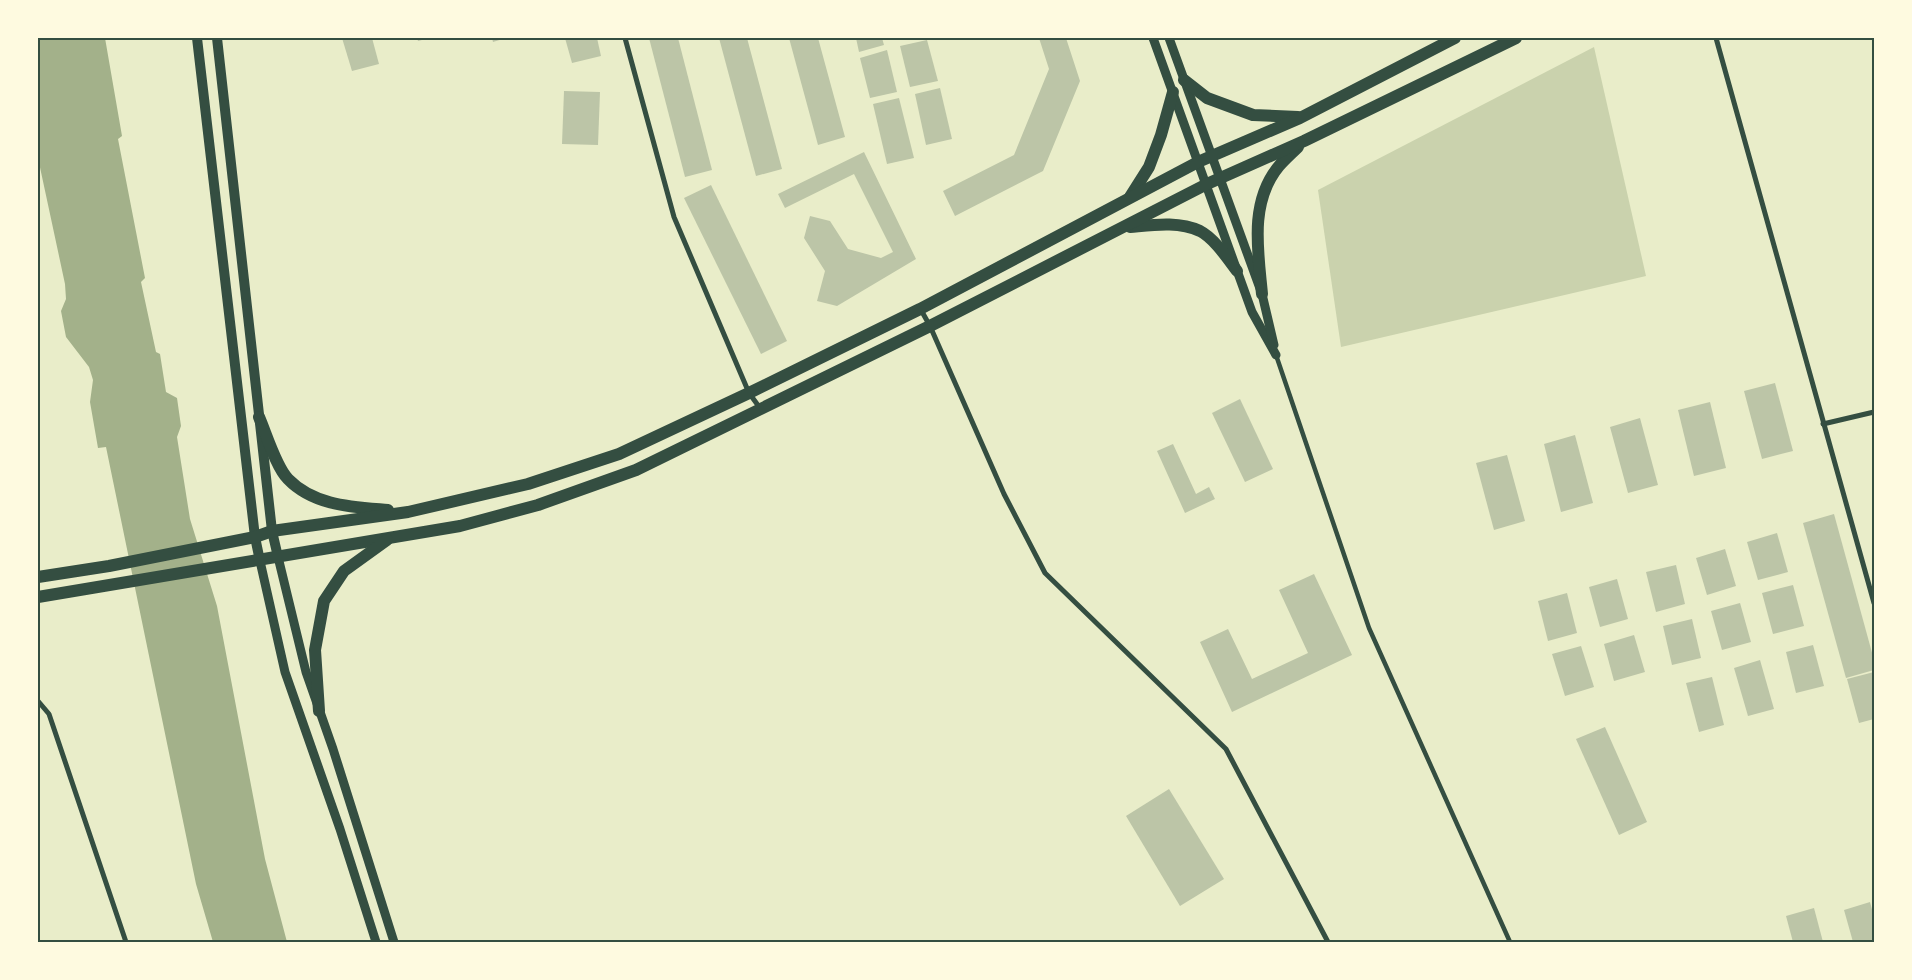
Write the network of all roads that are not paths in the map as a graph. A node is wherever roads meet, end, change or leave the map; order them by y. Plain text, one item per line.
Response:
1 (197, 38) edge
2 (217, 38) edge
3 (625, 38) edge
4 (1153, 38) edge
5 (1169, 38) edge
6 (1455, 38) edge
7 (1516, 38) edge
8 (1716, 38) edge
9 (1184, 80) junction
10 (1173, 92) junction
11 (1300, 118) junction
12 (1304, 141) junction
13 (1212, 156) junction
14 (1198, 162) junction
15 (1221, 178) junction
16 (1207, 184) junction
17 (1129, 198) junction
18 (1123, 227) junction
19 (1237, 271) junction
20 (1262, 294) junction
21 (920, 309) junction
22 (930, 326) junction
23 (1276, 355) junction
24 (749, 393) junction
25 (760, 408) junction
26 (1874, 412) edge
27 (259, 417) junction
28 (1823, 424) junction
29 (408, 512) junction
30 (272, 532) junction
31 (255, 537) junction
32 (392, 538) junction
33 (278, 557) junction
34 (260, 561) junction
35 (38, 577) edge
36 (38, 597) edge
37 (1874, 603) edge
38 (38, 701) edge
39 (319, 711) junction
40 (126, 942) edge
41 (376, 942) edge
42 (394, 942) edge
43 (1328, 942) edge
44 (1510, 942) edge

1 - 31 main road
2 - 27 main road
3 - 24 street
4 - 10 street
5 - 9 street
6 - 11 main road
7 - 12 main road
8 - 28 street
9 - 11 main road
9 - 13 street
10 - 14 street
10 - 17 main road
11 - 13 main road
12 - 15 main road
12 - 20 main road
13 - 14 main road
13 - 15 street
14 - 16 street
14 - 17 main road
15 - 16 main road
15 - 20 street
16 - 18 main road
16 - 19 street
17 - 21 main road
18 - 19 main road
18 - 22 main road
19 - 23 street
20 - 23 street
21 - 22 street
21 - 24 main road
22 - 25 main road
22 - 43 street
23 - 44 street
24 - 25 street
24 - 29 main road
25 - 32 main road
26 - 28 street
27 - 29 main road
27 - 30 main road
28 - 37 street
29 - 30 main road
30 - 31 main road
30 - 33 main road
31 - 34 main road
31 - 35 main road
32 - 33 main road
32 - 39 main road
33 - 34 main road
33 - 39 street
34 - 36 main road
34 - 41 street
38 - 40 street
39 - 42 street

